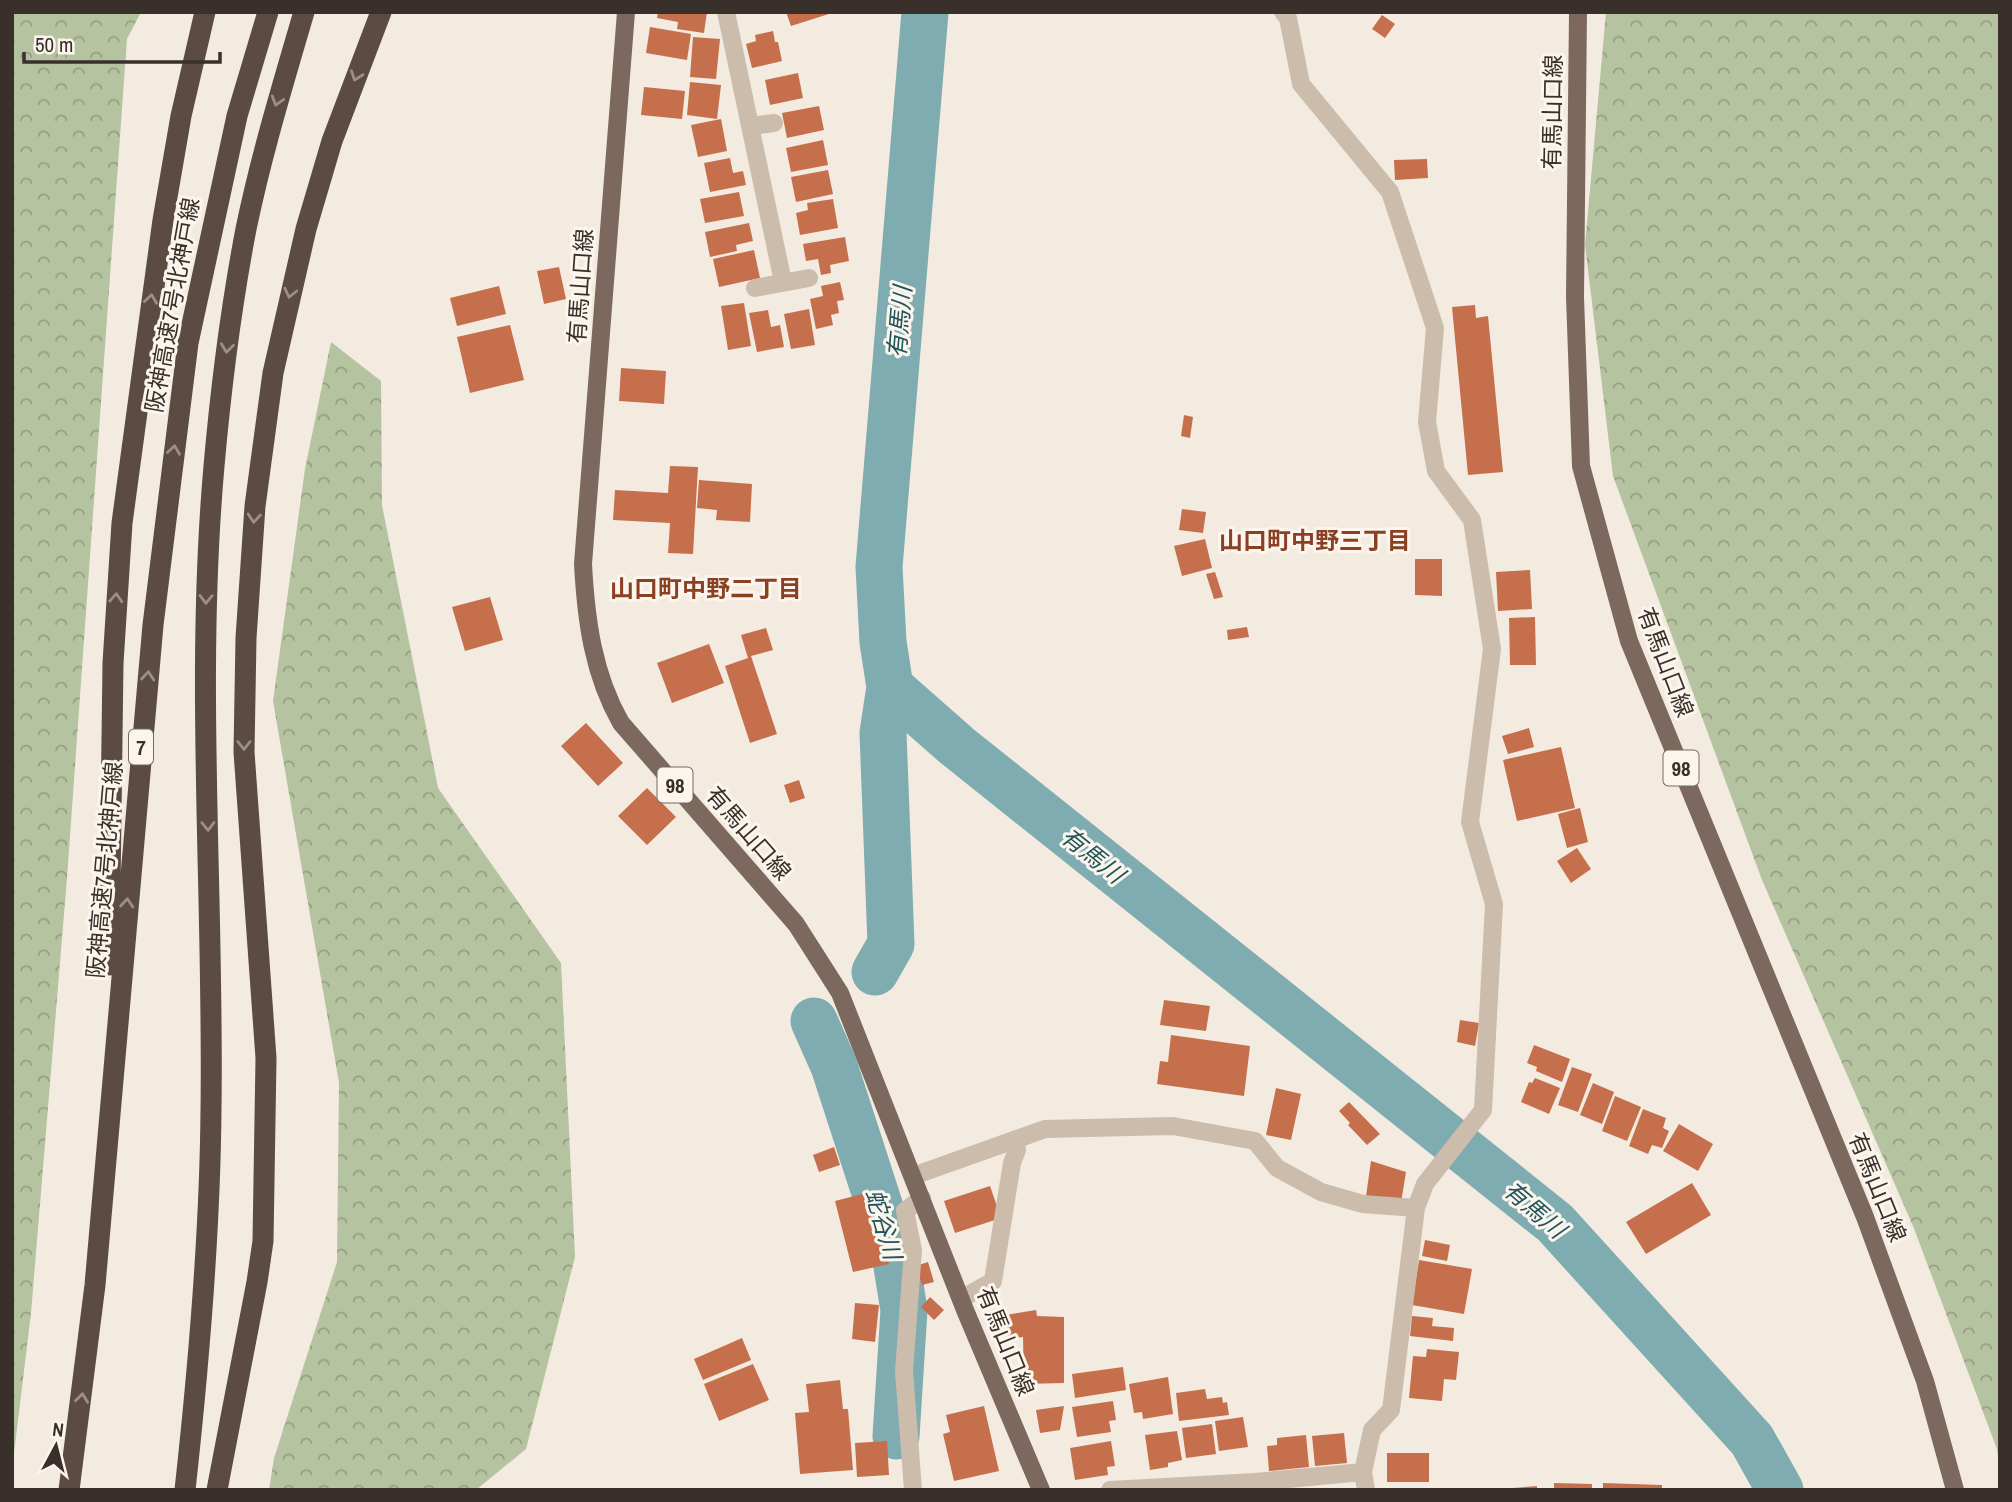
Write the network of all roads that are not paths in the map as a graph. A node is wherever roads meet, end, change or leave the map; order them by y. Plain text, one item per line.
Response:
1 (205, 12) edge
2 (268, 12) edge
3 (304, 12) edge
4 (381, 12) edge
5 (626, 12) edge
6 (726, 12) edge
7 (1283, 12) edge
8 (1578, 12) edge
9 (774, 122) dead end
10 (751, 126) junction
11 (809, 278) dead end
12 (783, 282) junction
13 (755, 288) dead end
14 (1016, 1139) junction
15 (106, 1156) junction
16 (913, 1176) junction
17 (922, 1198) junction
18 (1416, 1208) junction
19 (961, 1299) junction
20 (1364, 1481) edge
21 (69, 1490) edge
22 (185, 1490) edge
23 (217, 1490) edge
24 (913, 1490) edge
25 (1041, 1490) edge
26 (1110, 1490) edge
27 (1955, 1490) edge

15 -> 1 highway
15 -> 2 highway, 阪神高速7号北神戸線 / 7
3 -> 22 highway
4 -> 23 highway
5 - 16 main road, 有馬山口線 / 98
6 - 10 street
7 - 18 street
8 - 27 main road, 有馬山口線 / 98
9 - 10 street
10 - 12 street
11 - 12 street
12 - 13 street
14 - 16 street
14 - 18 street
14 - 19 street
21 -> 15 highway, 阪神高速7号北神戸線 / 7
16 - 17 main road, 有馬山口線 / 98
17 - 19 main road, 有馬山口線 / 98
17 - 24 street
18 - 20 street
19 - 25 main road, 有馬山口線 / 98
20 - 26 street

